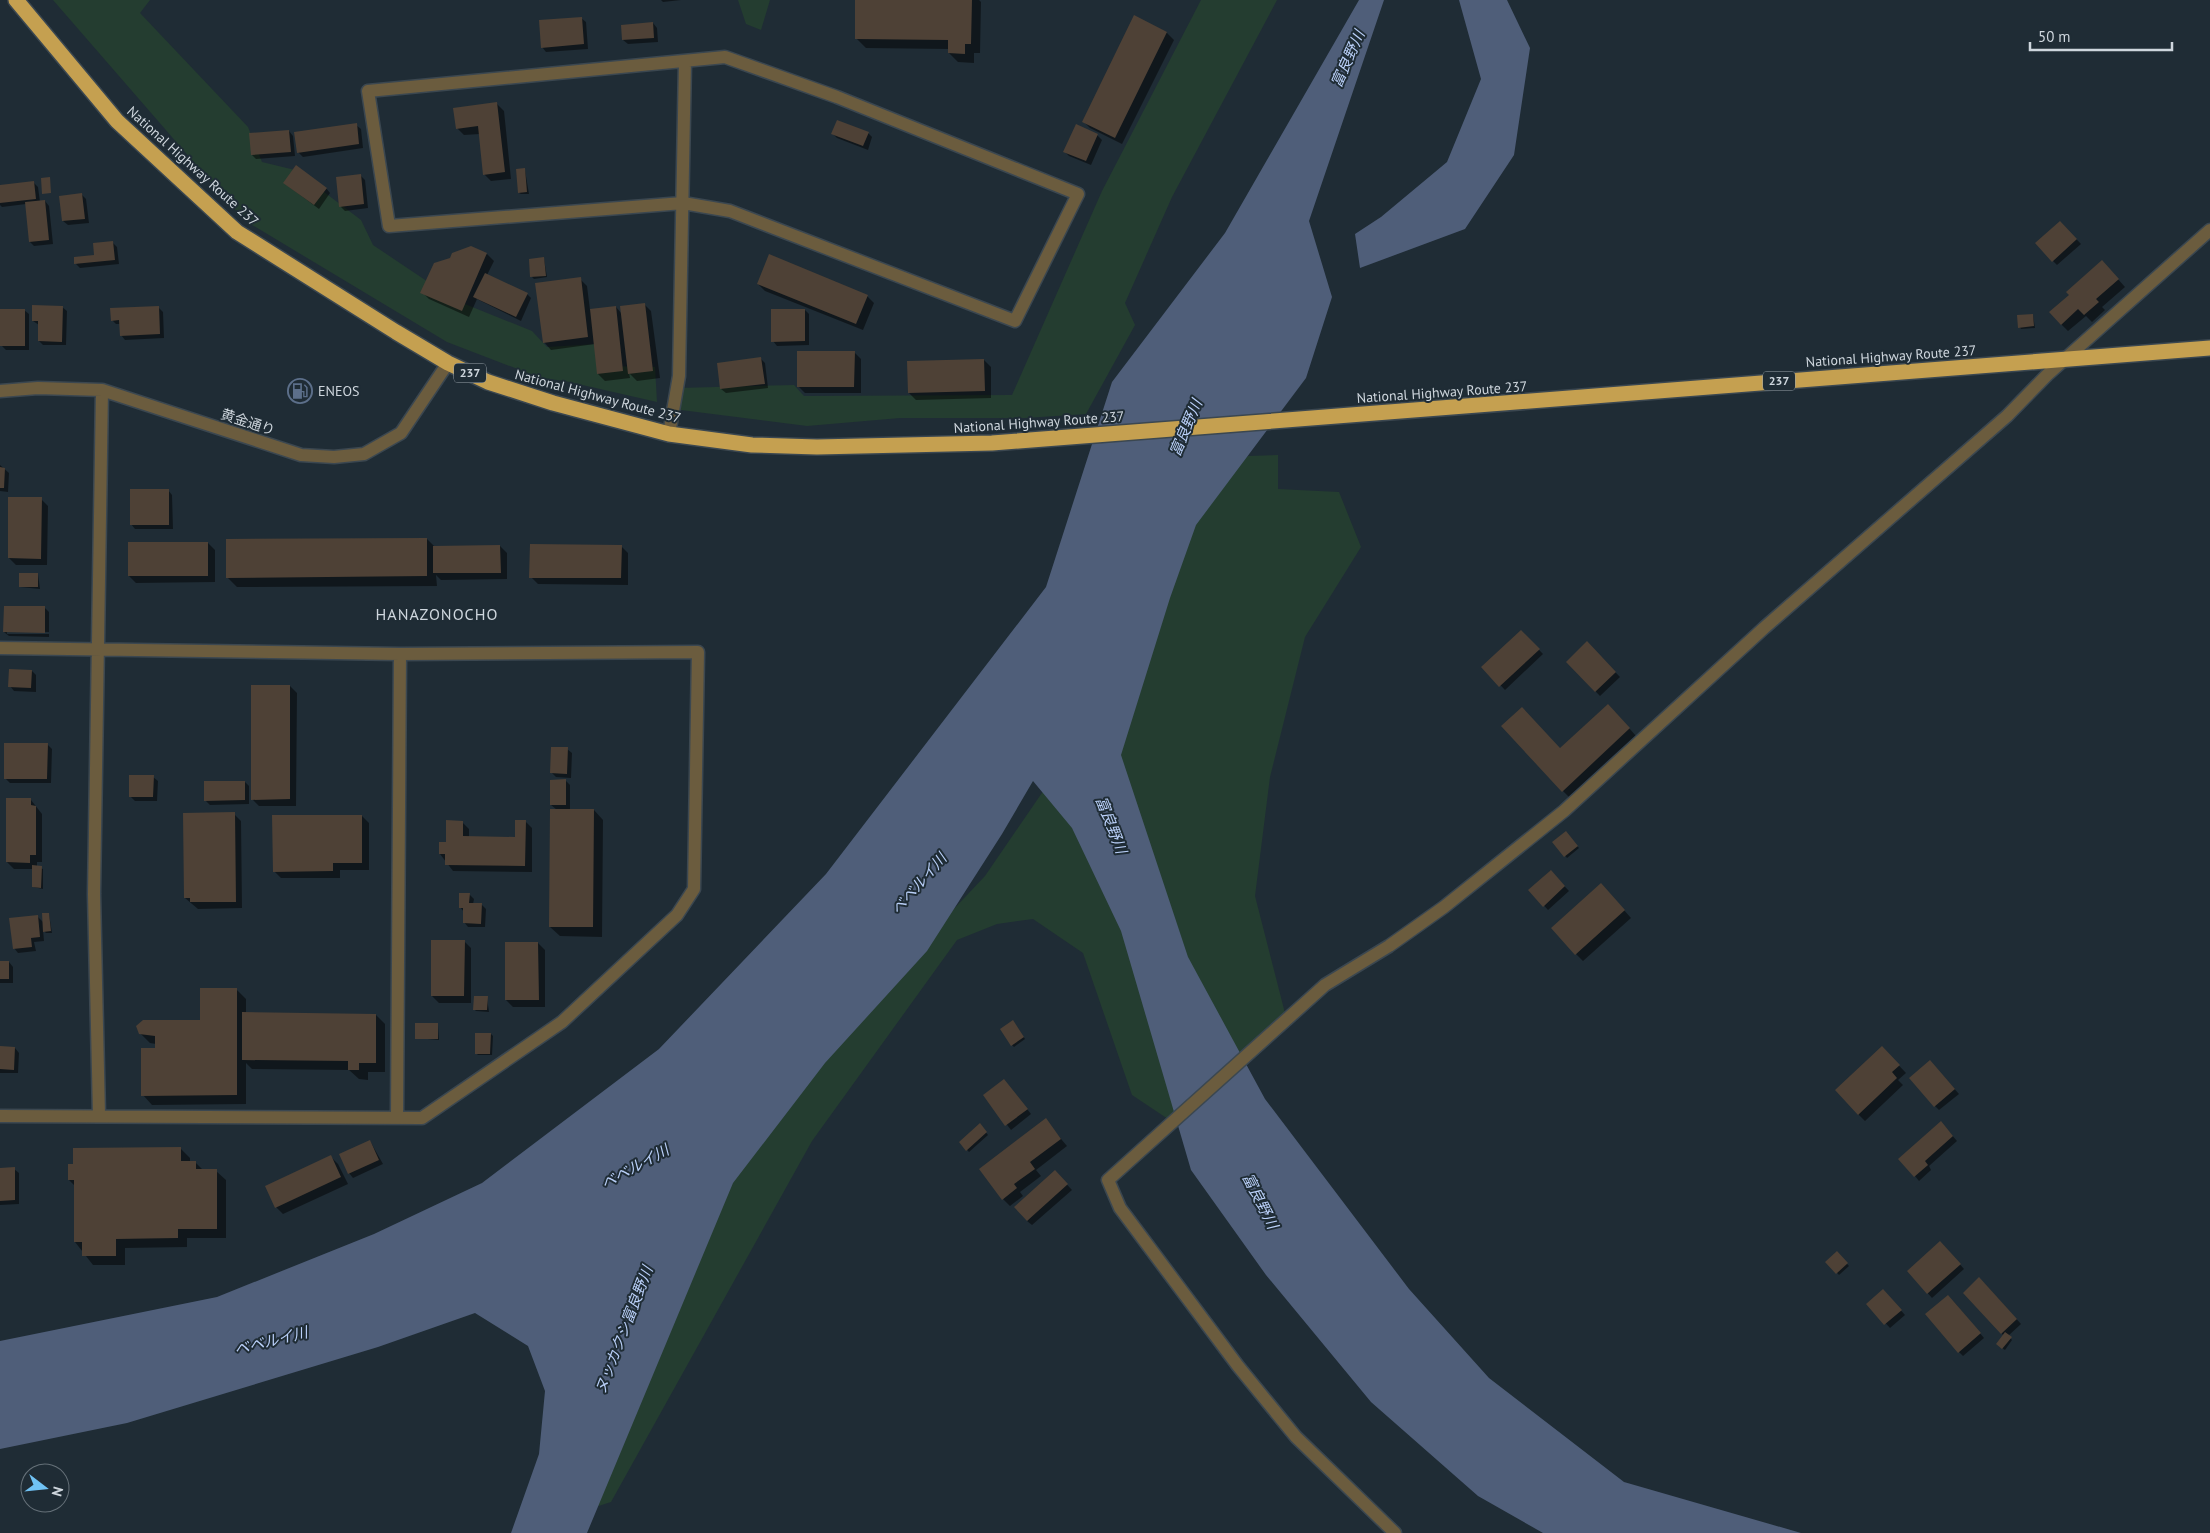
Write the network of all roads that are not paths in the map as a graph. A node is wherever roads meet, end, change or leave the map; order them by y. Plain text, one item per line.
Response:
1 (16, 0) edge
2 (685, 62) junction
3 (683, 203) junction
4 (2210, 230) edge
5 (2210, 348) edge
6 (2067, 359) junction
7 (448, 363) junction
8 (102, 390) junction
9 (0, 391) edge
10 (669, 434) junction
11 (0, 648) edge
12 (96, 650) junction
13 (400, 654) junction
14 (98, 1115) junction
15 (0, 1116) edge
16 (397, 1117) junction
17 (1395, 1533) edge

1 - 7 highway, National Highway Route 237 / 237
2 - 3 street
2 - 3 street
2 - 3 street
3 - 10 street
4 - 6 street
5 - 6 highway, National Highway Route 237 / 237
6 - 10 highway, National Highway Route 237 / 237
6 - 17 street
7 - 8 street, 黄金通り
7 - 10 highway, National Highway Route 237 / 237
8 - 9 street, 黄金通り
8 - 12 street
11 - 12 street
12 - 13 street
12 - 14 street
13 - 16 street
13 - 16 street
14 - 15 street
14 - 16 street

